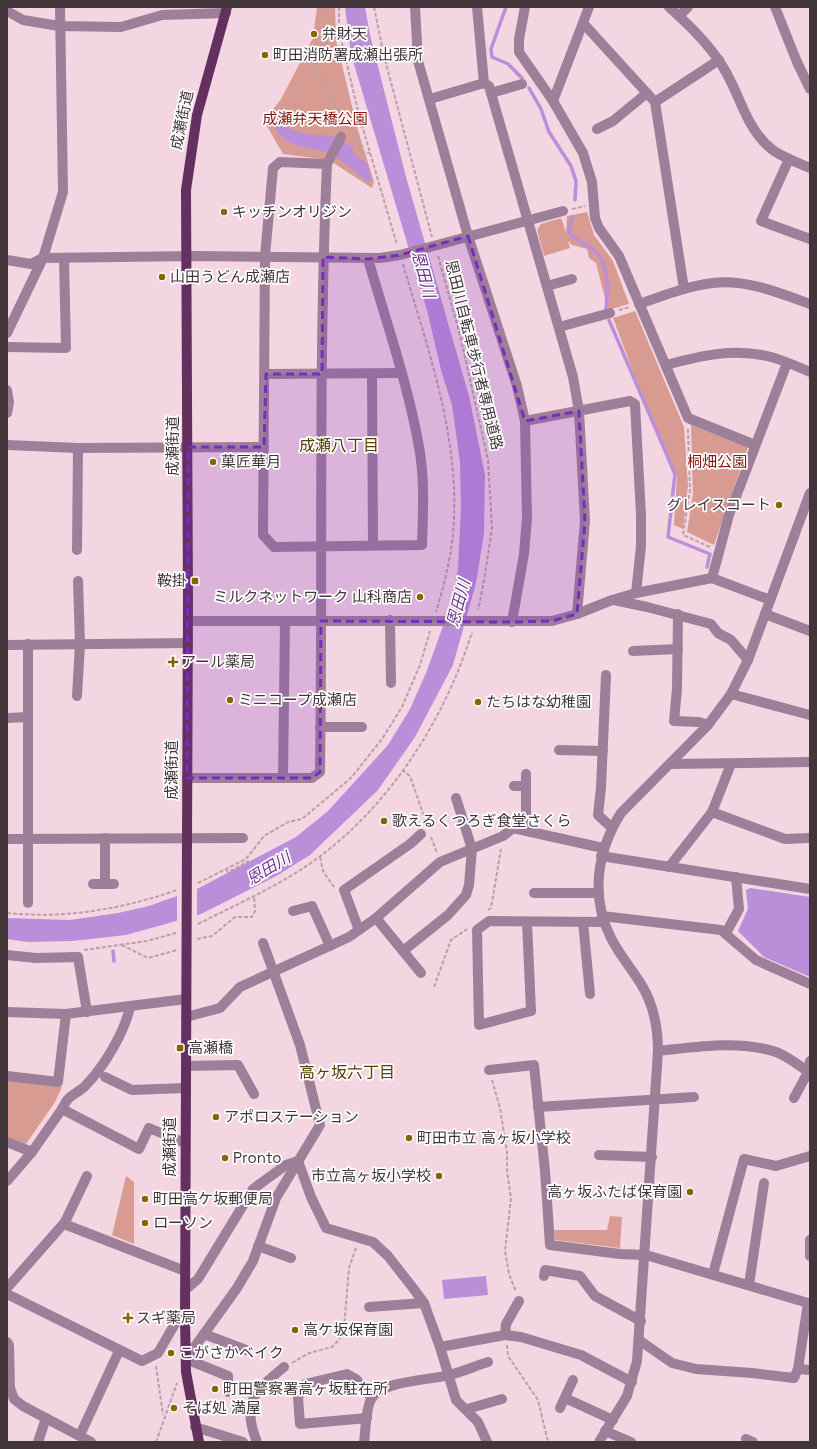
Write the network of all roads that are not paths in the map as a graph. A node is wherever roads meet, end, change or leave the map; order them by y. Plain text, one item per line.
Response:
1 (60, 7) edge
2 (415, 7) edge
3 (477, 7) edge
4 (524, 7) edge
5 (589, 7) edge
6 (669, 7) edge
7 (688, 7) edge
8 (775, 7) edge
9 (226, 10) edge
10 (7, 11) edge
11 (680, 16) junction
12 (583, 23) junction
13 (60, 26) junction
14 (719, 60) junction
15 (484, 83) junction
16 (522, 84) dead end
17 (810, 89) edge
18 (491, 93) junction
19 (647, 93) junction
20 (430, 99) junction
21 (553, 101) junction
22 (656, 102) junction
23 (597, 129) dead end
24 (341, 137) road end
25 (789, 159) junction
26 (327, 164) junction
27 (810, 168) edge
28 (563, 211) road end
29 (528, 220) junction
30 (468, 236) junction
31 (810, 240) edge
32 (186, 256) junction
33 (265, 256) junction
34 (323, 256) junction
35 (43, 258) junction
36 (64, 258) junction
37 (368, 259) junction
38 (7, 260) edge
39 (572, 279) dead end
40 (547, 286) junction
41 (684, 289) junction
42 (809, 302) edge
43 (639, 304) junction
44 (610, 312) road end
45 (559, 327) junction
46 (7, 333) edge
47 (7, 347) edge
48 (787, 363) junction
49 (666, 365) junction
50 (810, 372) edge
51 (401, 373) junction
52 (266, 374) junction
53 (322, 374) junction
54 (372, 374) junction
55 (7, 390) edge
56 (579, 411) junction
57 (7, 413) edge
58 (525, 422) junction
59 (755, 445) junction
60 (7, 446) edge
61 (188, 447) junction
62 (264, 447) junction
63 (78, 448) junction
64 (810, 493) edge
65 (374, 545) junction
66 (322, 548) junction
67 (77, 550) dead end
68 (712, 578) junction
69 (78, 581) dead end
70 (636, 592) junction
71 (612, 600) junction
72 (770, 600) junction
73 (577, 614) junction
74 (678, 614) junction
75 (764, 614) junction
76 (390, 620) junction
77 (188, 621) junction
78 (285, 621) junction
79 (321, 621) junction
80 (512, 622) junction
81 (810, 631) edge
82 (188, 643) junction
83 (7, 644) edge
84 (28, 644) junction
85 (80, 644) junction
86 (678, 649) junction
87 (633, 651) dead end
88 (748, 660) junction
89 (606, 674) dead end
90 (391, 683) dead end
91 (731, 694) junction
92 (77, 696) dead end
93 (810, 715) edge
94 (28, 717) junction
95 (7, 718) edge
96 (708, 725) junction
97 (320, 726) junction
98 (362, 728) dead end
99 (559, 750) dead end
100 (603, 751) junction
101 (810, 762) edge
102 (670, 764) junction
103 (731, 764) junction
104 (526, 774) dead end
105 (187, 778) junction
106 (282, 778) junction
107 (514, 786) dead end
108 (526, 786) junction
109 (456, 798) dead end
110 (712, 812) junction
111 (612, 828) junction
112 (426, 831) road end
113 (526, 831) junction
114 (105, 838) junction
115 (186, 838) junction
116 (243, 838) dead end
117 (810, 838) edge
118 (7, 839) edge
119 (28, 839) junction
120 (472, 849) junction
121 (602, 852) junction
122 (669, 867) junction
123 (736, 877) junction
124 (93, 884) dead end
125 (810, 889) edge
126 (534, 893) dead end
127 (598, 893) junction
128 (28, 903) dead end
129 (293, 911) dead end
130 (376, 918) junction
131 (603, 919) junction
132 (527, 922) junction
133 (583, 922) junction
134 (359, 930) junction
135 (726, 933) junction
136 (263, 943) dead end
137 (330, 946) junction
138 (403, 951) junction
139 (7, 955) edge
140 (273, 972) junction
141 (421, 973) dead end
142 (810, 984) edge
143 (590, 994) dead end
144 (186, 999) junction
145 (130, 1007) junction
146 (87, 1012) junction
147 (7, 1014) edge
148 (66, 1014) junction
149 (186, 1016) junction
150 (658, 1051) junction
151 (810, 1061) edge
152 (186, 1066) junction
153 (488, 1070) road end
154 (809, 1073) edge
155 (7, 1076) edge
156 (106, 1077) dead end
157 (185, 1088) junction
158 (254, 1094) dead end
159 (694, 1097) dead end
160 (794, 1098) dead end
161 (656, 1100) junction
162 (538, 1107) junction
163 (62, 1109) junction
164 (7, 1142) edge
165 (185, 1143) junction
166 (32, 1152) junction
167 (599, 1155) dead end
168 (810, 1156) edge
169 (652, 1157) junction
170 (298, 1161) junction
171 (87, 1176) dead end
172 (7, 1181) edge
173 (764, 1183) dead end
174 (64, 1224) junction
175 (810, 1240) edge
176 (258, 1246) junction
177 (646, 1255) junction
178 (810, 1256) edge
179 (291, 1258) dead end
180 (185, 1271) junction
181 (713, 1274) junction
182 (544, 1276) dead end
183 (749, 1285) junction
184 (7, 1288) edge
185 (185, 1290) junction
186 (7, 1294) edge
187 (519, 1301) road end
188 (809, 1302) edge
189 (424, 1303) junction
190 (369, 1308) dead end
191 (185, 1319) junction
192 (640, 1321) junction
193 (204, 1334) junction
194 (505, 1335) junction
195 (639, 1340) junction
196 (7, 1342) edge
197 (440, 1347) junction
198 (246, 1350) dead end
199 (119, 1351) junction
200 (186, 1360) junction
201 (488, 1362) dead end
202 (284, 1367) road end
203 (798, 1369) junction
204 (810, 1370) edge
205 (449, 1375) junction
206 (573, 1380) dead end
207 (632, 1382) junction
208 (9, 1388) edge
209 (228, 1392) dead end
210 (372, 1398) junction
211 (565, 1398) junction
212 (502, 1399) dead end
213 (560, 1408) dead end
214 (467, 1410) junction
215 (46, 1418) junction
216 (366, 1418) junction
217 (613, 1420) junction
218 (195, 1427) junction
219 (605, 1431) junction
220 (80, 1435) junction
221 (38, 1442) edge
222 (91, 1442) edge
223 (199, 1442) edge
224 (243, 1442) edge
225 (257, 1442) edge
226 (364, 1442) edge
227 (487, 1442) edge
228 (599, 1442) edge
229 (631, 1442) edge

1 - 13 street
2 - 20 street
3 - 15 street
4 - 21 street
5 - 12 street
6 - 11 street
7 - 11 street
8 - 17 street
9 - 13 street
9 - 32 main road, 成瀬街道
10 - 13 street
11 - 14 street
12 - 19 street
12 - 21 street
13 - 35 street
14 - 22 street
14 - 25 street
15 - 18 street
15 - 20 street
16 - 18 street
18 - 29 street
19 - 22 street
19 - 23 street
20 - 30 street
21 - 43 street
22 - 41 street
24 - 26 street
25 - 27 street
25 - 31 street
26 - 33 street
26 - 34 street
28 - 29 street
29 - 30 street
29 - 40 street
30 - 37 street
30 - 58 street
32 - 33 street
32 - 36 street
32 - 61 main road, 成瀬街道
33 - 34 street
33 - 52 street
34 - 37 street
34 - 53 street
35 - 36 street
35 - 38 street
35 - 46 street
36 - 47 street
37 - 51 street
39 - 40 street
40 - 45 street
41 - 42 street
41 - 43 street
43 - 49 street
44 - 45 street
45 - 56 street
48 - 49 street
48 - 50 street
48 - 59 street
49 - 59 street
51 - 54 street
51 - 65 street
52 - 53 street
52 - 62 street
53 - 54 street
53 - 66 street
54 - 65 street
55 - 57 street
56 - 58 street
56 - 70 street
56 - 73 street
58 - 80 street
59 - 68 street
60 - 63 street
61 - 62 street
61 - 63 street
61 - 77 main road, 成瀬街道
62 - 66 street
63 - 67 street
64 - 72 street
65 - 66 street
66 - 79 street
68 - 70 street
68 - 72 street
69 - 85 street
70 - 71 street
71 - 73 street
71 - 74 street
72 - 75 street
73 - 80 street
74 - 86 street
74 - 88 street
75 - 81 street
75 - 88 street
76 - 79 street
76 - 80 street
76 - 90 street
77 - 78 street
77 - 82 main road, 成瀬街道
78 - 79 street
78 - 106 street
79 - 97 street
82 - 85 street
82 - 105 main road, 成瀬街道
83 - 84 street
84 - 85 street
84 - 94 street
85 - 92 street
86 - 87 street
86 - 96 street
88 - 91 street
89 - 100 street
91 - 93 street
91 - 96 street
94 - 95 street
94 - 119 street
96 - 102 street
97 - 98 street
97 - 106 street
99 - 100 street
100 - 111 street
101 - 103 street
102 - 103 street
102 - 111 street
103 - 110 street
104 - 108 street
105 - 106 street
105 - 115 main road, 成瀬街道
107 - 108 street
108 - 113 street
109 - 120 street
110 - 117 street
110 - 122 street
111 - 121 street
112 - 134 street
113 - 120 street
113 - 121 street
114 - 115 street
114 - 119 street
114 - 124 street
115 - 116 street
115 - 144 main road, 成瀬街道
118 - 119 street
119 - 128 street
120 - 130 street
120 - 138 street
121 - 122 street
121 - 127 street
122 - 123 street
123 - 125 street
123 - 135 street
126 - 127 street
127 - 131 street
129 - 137 street
130 - 134 street
130 - 138 street
131 - 133 street
131 - 135 street
131 - 150 street
132 - 132 street
132 - 133 street
133 - 143 street
134 - 137 street
135 - 142 street
136 - 140 street
137 - 140 street
138 - 141 street
139 - 146 street
140 - 149 street
140 - 170 street
144 - 145 street
144 - 149 main road, 成瀬街道
145 - 146 street
145 - 163 street
146 - 148 street
147 - 148 street
148 - 155 street
149 - 152 main road, 成瀬街道
150 - 154 street
150 - 161 street
151 - 154 street
152 - 157 main road, 成瀬街道
152 - 158 street
153 - 162 street
154 - 160 street
156 - 157 street
157 - 165 main road, 成瀬街道
159 - 161 street
161 - 162 street
161 - 169 street
162 - 177 street
163 - 165 street
163 - 166 street
164 - 166 street
165 - 180 main road, 成瀬街道
166 - 172 street
167 - 169 street
168 - 181 street
169 - 177 street
170 - 176 street
170 - 185 street
170 - 189 street
171 - 174 street
173 - 183 street
174 - 180 street
174 - 184 street
175 - 178 street
176 - 179 street
176 - 193 street
177 - 181 street
177 - 192 street
180 - 185 main road, 成瀬街道
181 - 183 street
182 - 192 street
183 - 188 street
185 - 191 main road, 成瀬街道
186 - 199 street
187 - 194 street
188 - 203 street
189 - 190 street
189 - 197 street
191 - 199 street
191 - 200 main road, 成瀬街道
192 - 195 street
193 - 198 street
193 - 200 street
194 - 197 street
194 - 207 street
195 - 203 street
195 - 207 street
196 - 208 street
197 - 205 street
199 - 220 street
200 - 209 street
200 - 218 main road, 成瀬街道
201 - 205 street
202 - 225 street
203 - 204 street
205 - 210 street
205 - 214 street
206 - 211 street
207 - 217 street
208 - 215 street
210 - 216 street
210 - 216 street
211 - 213 street
211 - 217 street
212 - 214 street
214 - 227 street
215 - 220 street
215 - 221 street
216 - 226 street
217 - 219 street
218 - 223 main road, 成瀬街道
218 - 224 street
219 - 228 street
219 - 229 street
220 - 222 street

